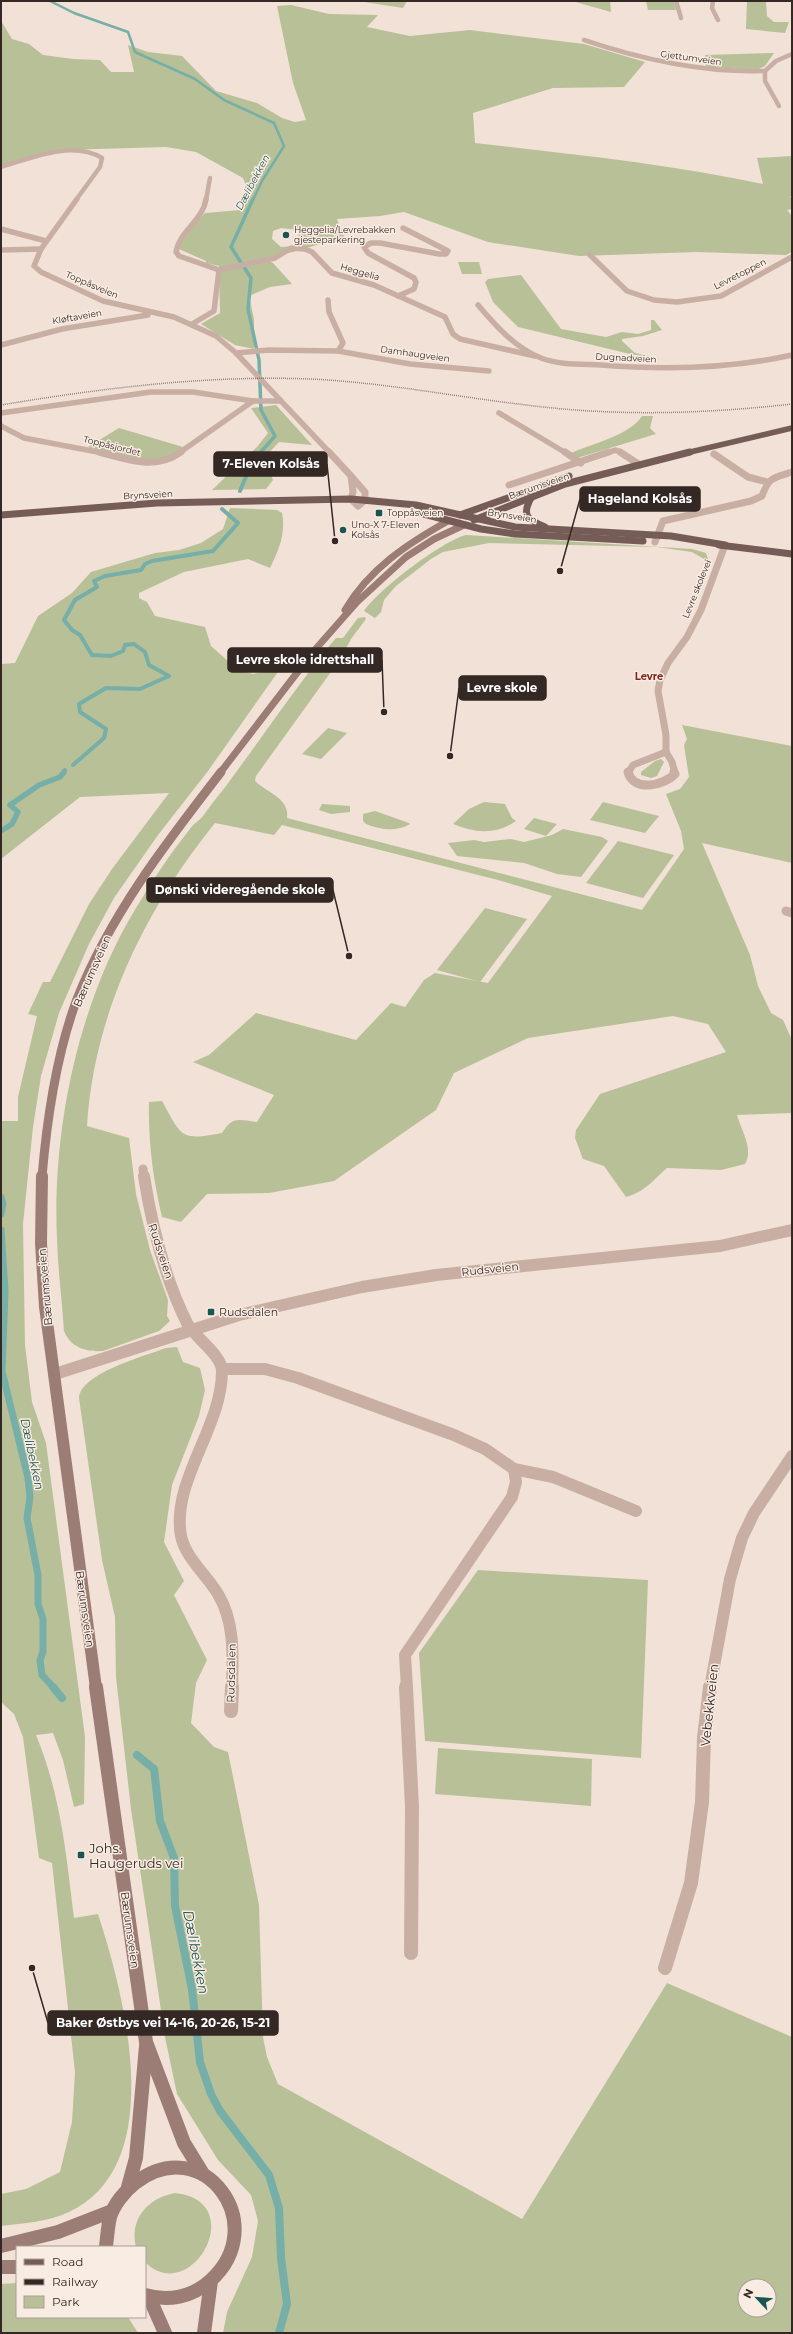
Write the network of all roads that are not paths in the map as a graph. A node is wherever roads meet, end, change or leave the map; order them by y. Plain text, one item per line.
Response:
1 (676, 1) edge
2 (714, 1) edge
3 (681, 18) dead end
4 (718, 20) dead end
5 (584, 40) dead end
6 (792, 54) edge
7 (765, 71) junction
8 (779, 106) dead end
9 (1, 167) edge
10 (210, 178) dead end
11 (1, 228) edge
12 (402, 228) dead end
13 (46, 241) junction
14 (41, 249) junction
15 (1, 250) edge
16 (590, 255) dead end
17 (792, 257) edge
18 (221, 269) junction
19 (398, 296) junction
20 (328, 300) dead end
21 (478, 305) dead end
22 (158, 314) junction
23 (192, 324) junction
24 (1, 345) edge
25 (338, 351) junction
26 (236, 353) junction
27 (792, 355) edge
28 (535, 356) junction
29 (489, 371) dead end
30 (253, 401) junction
31 (281, 401) junction
32 (1, 413) edge
33 (499, 413) dead end
34 (1, 426) edge
35 (792, 428) edge
36 (737, 441) junction
37 (714, 454) dead end
38 (633, 459) junction
39 (581, 463) junction
40 (613, 464) dead end
41 (640, 465) junction
42 (582, 472) dead end
43 (792, 472) edge
44 (351, 476) junction
45 (767, 482) junction
46 (509, 485) dead end
47 (531, 498) junction
48 (351, 499) junction
49 (297, 500) junction
50 (365, 500) junction
51 (358, 506) junction
52 (1, 515) edge
53 (461, 515) junction
54 (476, 519) junction
55 (448, 521) junction
56 (464, 525) junction
57 (557, 530) junction
58 (656, 538) junction
59 (725, 545) junction
60 (792, 554) edge
61 (343, 614) junction
62 (666, 752) junction
63 (143, 1169) dead end
64 (792, 1230) edge
65 (191, 1330) junction
66 (222, 1369) junction
67 (55, 1374) junction
68 (792, 1456) edge
69 (514, 1470) junction
70 (636, 1511) dead end
71 (231, 1711) dead end
72 (411, 1953) dead end
73 (665, 1968) dead end
74 (146, 2042) junction
75 (203, 2174) junction
76 (128, 2187) junction
77 (112, 2211) junction
78 (1, 2246) edge
79 (106, 2246) edge
80 (1, 2267) edge
81 (16, 2267) edge
82 (210, 2281) junction
83 (147, 2296) edge
84 (165, 2333) edge
85 (204, 2333) edge

1 - 3 street
2 - 4 street
5 - 7 street, Gjettumveien
6 - 7 street
7 - 8 street
9 - 13 street, Toppåsveien
10 - 18 street
11 - 13 street
12 - 19 street
13 - 14 street, Toppåsveien
14 - 15 street
14 - 22 street, Toppåsveien
16 - 17 street, Levretoppen
18 - 19 street, Heggelia
18 - 23 street
19 - 28 street, Heggelia
20 - 25 street
21 - 28 street, Dugnadveien
22 - 23 street, Toppåsveien
22 - 24 street, Kløftaveien
23 - 26 street, Toppåsveien
25 - 26 street, Damhaugveien
25 - 29 street, Damhaugveien
26 - 31 street, Toppåsveien
27 - 28 street, Dugnadveien
30 - 31 street
30 - 32 street
30 - 34 street, Toppåsjordet
31 - 44 street, Toppåsveien
33 - 39 street, Bærumsveien
35 - 36 main road, Bærumsveien
36 - 38 main road, Bærumsveien
36 - 41 main road, Bærumsveien
37 - 45 street
38 - 39 street, Bærumsveien
38 - 40 main road, Bærumsveien
38 - 41 street, Bærumsveien
39 - 46 street, Bærumsveien
41 - 47 main road, Bærumsveien
42 - 53 main road, Bærumsveien
43 - 45 street
44 - 48 street
44 - 50 street, Toppåsveien
45 - 58 street
47 - 54 main road, Bærumsveien
47 - 57 main road
48 - 49 main road, Brynsveien
48 - 50 main road, Brynsveien
48 - 51 street
49 - 51 main road, Brynsveien
49 - 52 main road, Brynsveien
50 - 51 street
50 - 53 main road, Brynsveien
51 - 55 main road, Brynsveien
53 - 54 main road, Brynsveien
53 - 55 main road, Bærumsveien
54 - 56 main road, Bærumsveien
54 - 57 main road, Brynsveien
55 - 56 main road
55 - 61 main road, Bærumsveien
56 - 58 main road, Brynsveien
56 - 61 main road, Bærumsveien
57 - 58 main road, Brynsveien
58 - 59 main road, Brynsveien
59 - 60 main road, Brynsveien
59 - 62 street, Levre skolevei
61 - 67 main road, Bærumsveien
62 - 62 street, Levre skolevei
63 - 65 street, Rudsveien
64 - 65 street, Rudsveien
65 - 66 street
65 - 67 street, Rudsveien
66 - 69 street
66 - 71 street, Rudsdalen
67 - 74 main road, Bærumsveien
68 - 73 street, Vebekkveien
69 - 70 street
69 - 72 street
74 - 75 main road, Bærumsveien
74 - 76 main road, Bærumsveien
75 - 76 main road
75 - 82 main road
76 - 77 main road
77 - 78 main road
77 - 79 main road
80 - 81 main road
82 - 83 main road
82 - 85 main road
83 - 84 main road

